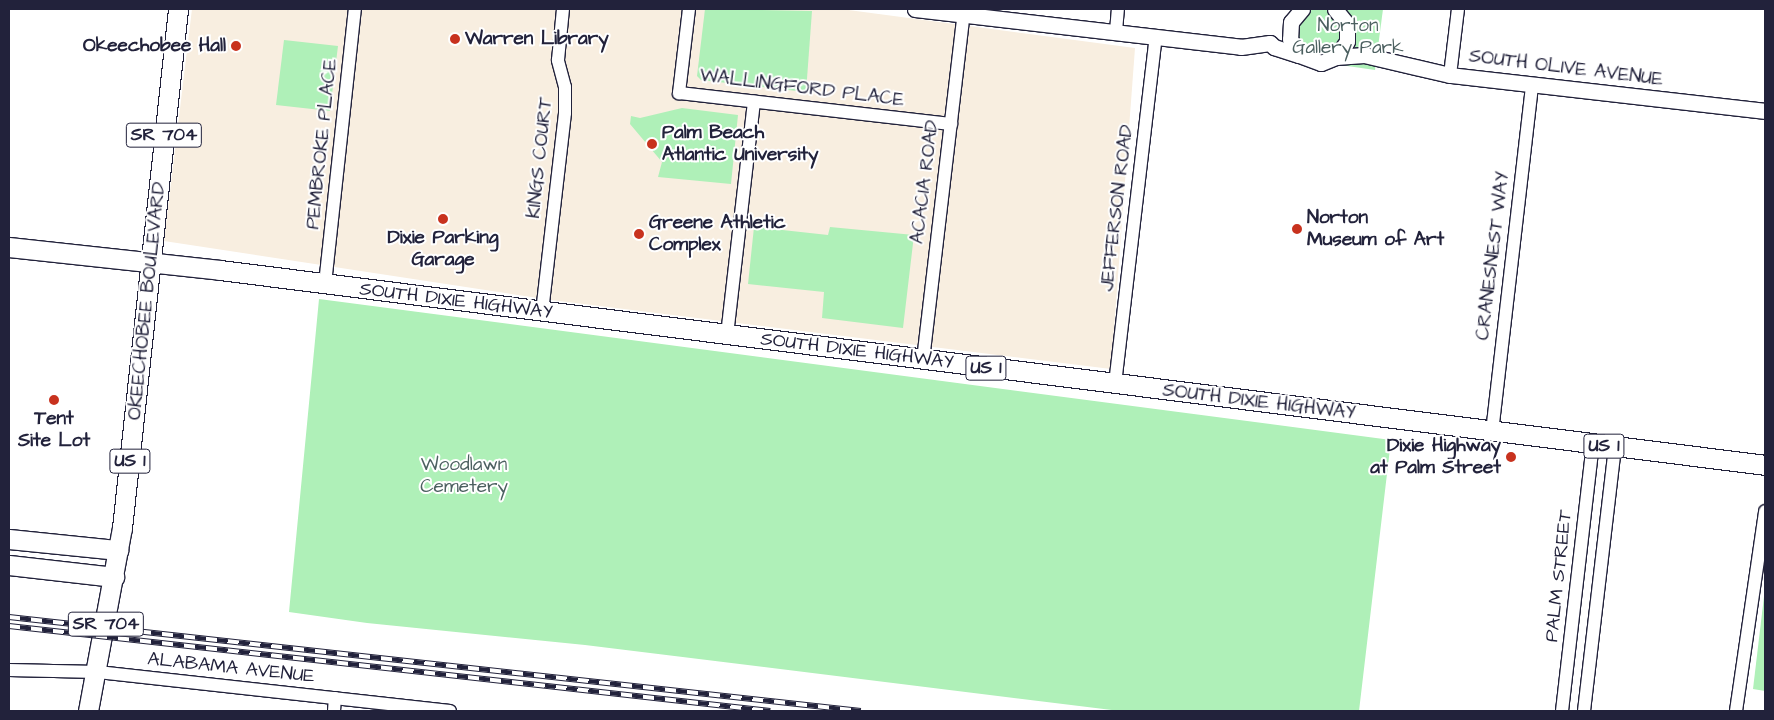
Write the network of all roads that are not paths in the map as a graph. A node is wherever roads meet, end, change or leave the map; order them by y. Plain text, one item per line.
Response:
1 (178, 9) edge
2 (356, 9) edge
3 (563, 9) edge
4 (689, 9) edge
5 (915, 9) edge
6 (1118, 9) edge
7 (1302, 9) edge
8 (1338, 9) edge
9 (1458, 9) edge
10 (964, 12) edge
11 (1291, 22) junction
12 (1116, 31) junction
13 (1348, 32) junction
14 (1156, 36) junction
15 (1270, 43) junction
16 (1299, 55) junction
17 (1364, 55) junction
18 (1336, 57) junction
19 (1450, 75) junction
20 (1532, 84) junction
21 (754, 102) junction
22 (1765, 111) edge
23 (951, 124) junction
24 (9, 247) edge
25 (151, 262) junction
26 (325, 284) junction
27 (542, 312) junction
28 (727, 335) junction
29 (923, 360) junction
30 (1115, 384) junction
31 (1492, 432) junction
32 (1593, 445) junction
33 (1615, 448) junction
34 (1765, 465) edge
35 (1765, 511) edge
36 (9, 539) edge
37 (118, 550) junction
38 (9, 565) edge
39 (114, 576) junction
40 (9, 670) edge
41 (98, 672) junction
42 (334, 705) edge
43 (88, 711) edge
44 (450, 711) edge
45 (1562, 711) edge
46 (1584, 711) edge
47 (1736, 711) edge

1 - 25 main road, OKEECHOBEE BOULEVARD / SR 704
2 - 26 street, PEMBROKE PLACE
3 - 27 street, KINGS COURT
4 - 21 street, WALLINGFORD PLACE
5 - 10 street
6 - 12 street
7 - 11 street
8 - 13 street
9 - 19 street
10 - 12 street
10 - 23 street, ACACIA ROAD
11 - 15 street
11 - 16 street
12 - 14 street
13 - 17 street
13 - 18 street
14 - 15 street
14 - 30 street, JEFFERSON ROAD
15 - 16 street
16 - 18 street, SOUTH OLIVE AVENUE
17 - 18 street, SOUTH OLIVE AVENUE
17 - 19 street, SOUTH OLIVE AVENUE
19 - 20 street, SOUTH OLIVE AVENUE
20 - 22 street, SOUTH OLIVE AVENUE
20 - 31 street, CRANESNEST WAY
21 - 23 street, WALLINGFORD PLACE
21 - 28 street
23 - 29 street, ACACIA ROAD
24 - 25 main road, SOUTH DIXIE HIGHWAY / US 1
25 - 26 main road, SOUTH DIXIE HIGHWAY / US 1
25 - 37 main road, OKEECHOBEE BOULEVARD / US 1
26 - 27 main road, SOUTH DIXIE HIGHWAY / US 1
27 - 28 main road, SOUTH DIXIE HIGHWAY / US 1
28 - 29 main road, SOUTH DIXIE HIGHWAY / US 1
29 - 30 main road, SOUTH DIXIE HIGHWAY / US 1
30 - 31 main road, SOUTH DIXIE HIGHWAY / US 1
31 - 32 main road, SOUTH DIXIE HIGHWAY / US 1
32 - 33 main road, SOUTH DIXIE HIGHWAY / US 1
32 - 45 street, PALM STREET
33 - 34 main road, SOUTH DIXIE HIGHWAY / US 1
33 - 46 street
35 - 47 street
36 - 37 main road
37 - 39 main road, OKEECHOBEE BOULEVARD / US 1
38 - 39 main road
39 - 41 main road, OKEECHOBEE BOULEVARD / SR 704
40 - 41 street, ALABAMA AVENUE
41 - 42 street, ALABAMA AVENUE
41 - 43 main road, OKEECHOBEE BOULEVARD / SR 704
42 - 44 street, ALABAMA AVENUE

